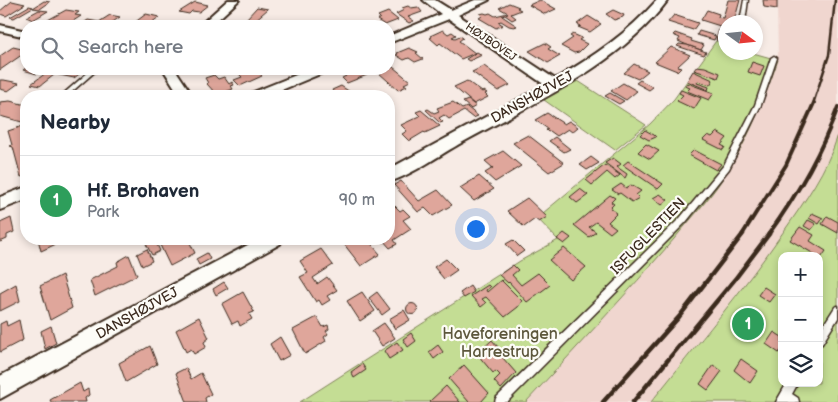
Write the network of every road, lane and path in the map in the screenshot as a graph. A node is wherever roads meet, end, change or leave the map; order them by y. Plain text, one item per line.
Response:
1 (234, 0) edge
2 (428, 0) edge
3 (484, 0) edge
4 (663, 0) edge
5 (746, 0) edge
6 (449, 14) junction
7 (743, 15) edge
8 (212, 20) edge
9 (0, 28) edge
10 (20, 33) edge
11 (395, 37) edge
12 (774, 58) dead end
13 (88, 75) edge
14 (173, 75) edge
15 (307, 75) edge
16 (555, 85) junction
17 (71, 90) edge
18 (184, 90) edge
19 (270, 90) edge
20 (395, 173) edge
21 (20, 196) edge
22 (0, 204) edge
23 (263, 245) edge
24 (838, 310) edge
25 (823, 334) edge
26 (790, 387) edge
27 (0, 388) edge
28 (783, 398) edge
29 (500, 402) edge
30 (794, 402) edge

1 - 8 street
2 - 6 street, HØJBOVEJ
3 - 6 street
4 - 16 street, DANSHØJVEJ
5 - 7 lane
6 - 11 street
6 - 16 street, HØJBOVEJ
9 - 10 street
12 - 29 lane, ISFUGLESTIEN
13 - 17 lane
14 - 18 street
15 - 19 street
16 - 20 street, DANSHØJVEJ
21 - 22 street
23 - 27 street, DANSHØJVEJ
24 - 25 lane
26 - 28 lane
28 - 30 lane

